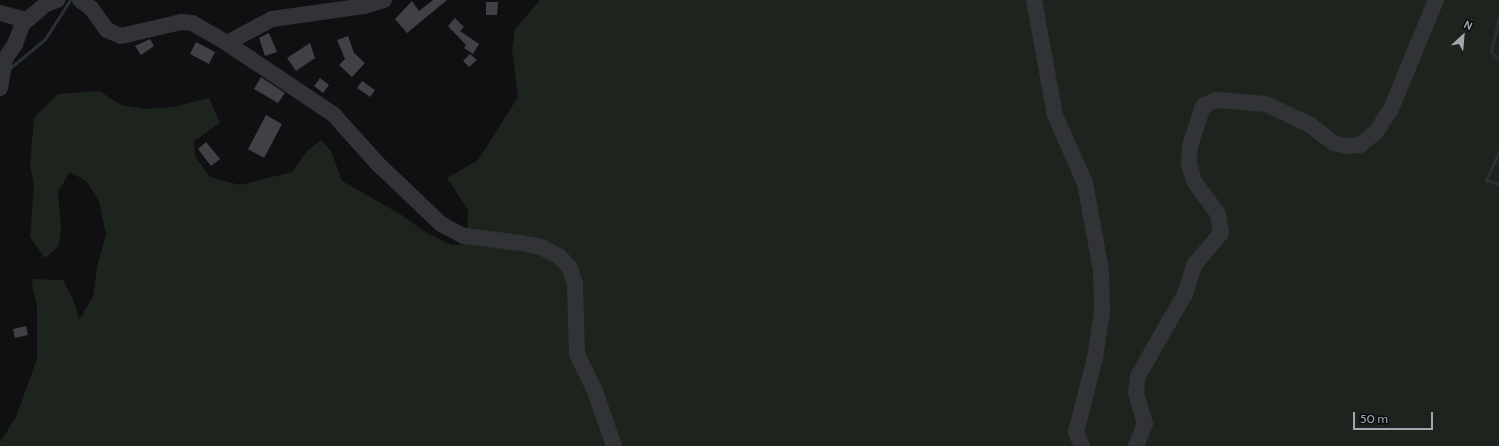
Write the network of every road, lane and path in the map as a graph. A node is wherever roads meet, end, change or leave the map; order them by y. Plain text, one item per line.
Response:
1 (57, 0) edge
2 (80, 0) edge
3 (384, 0) edge
4 (1034, 0) edge
5 (1436, 0) edge
6 (0, 13) edge
7 (24, 21) junction
8 (227, 43) junction
9 (0, 88) edge
10 (614, 446) edge
11 (1082, 446) edge
12 (1136, 446) edge

1 - 7 street
2 - 8 street
3 - 8 street
4 - 11 street
5 - 12 street
6 - 7 street
7 - 9 street
8 - 10 street

